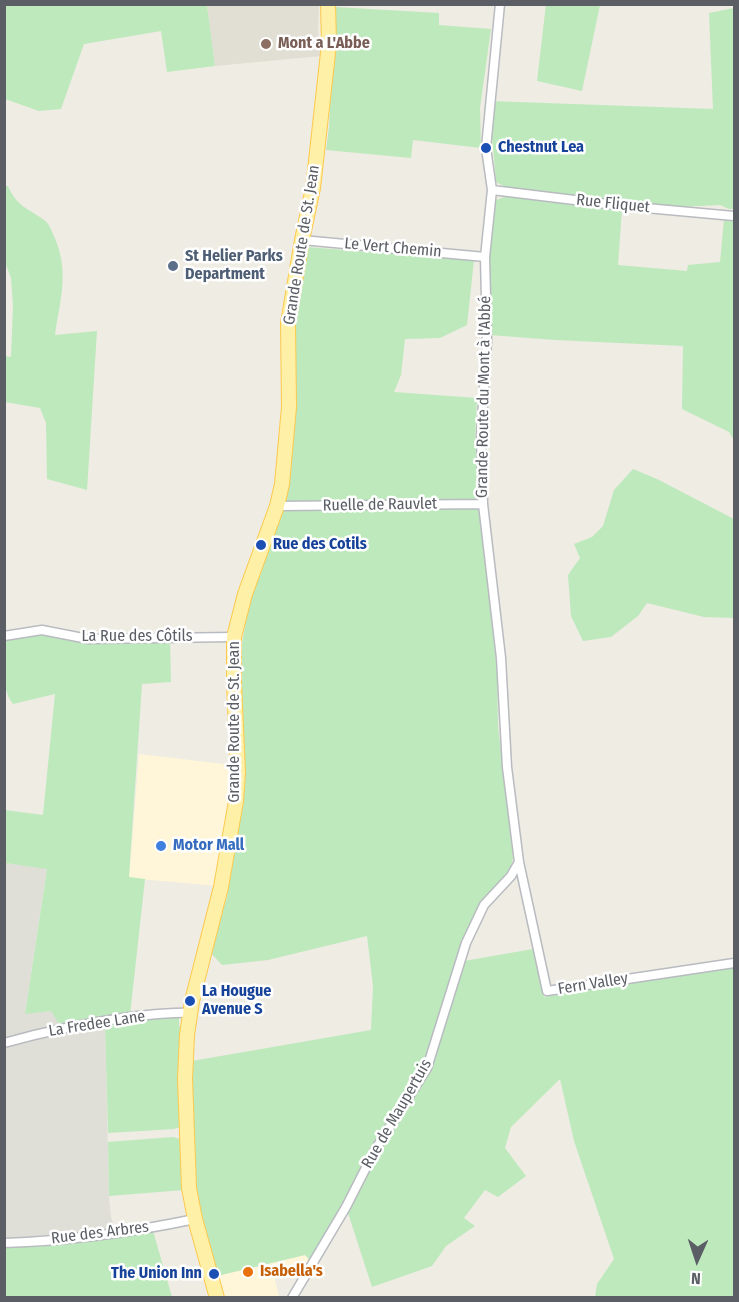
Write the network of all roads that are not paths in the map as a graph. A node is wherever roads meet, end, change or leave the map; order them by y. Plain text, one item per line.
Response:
1 (328, 4) edge
2 (500, 4) edge
3 (492, 190) junction
4 (735, 216) edge
5 (302, 240) junction
6 (484, 257) junction
7 (483, 504) junction
8 (277, 506) junction
9 (4, 636) edge
10 (234, 637) junction
11 (519, 862) junction
12 (735, 963) edge
13 (190, 1013) junction
14 (4, 1042) edge
15 (195, 1219) junction
16 (4, 1243) edge
17 (217, 1298) edge
18 (292, 1298) edge

1 - 5 main road, Grande Route de St. Jean
2 - 3 street, Grande Route du Mont à l'Abbé
3 - 4 street, Rue Fliquet
3 - 6 street, Grande Route du Mont à l'Abbé
5 - 6 street, Le Vert Chemin
5 - 8 main road, Grande Route de St. Jean
6 - 7 street, Grande Route du Mont à l'Abbé
7 - 8 street, Ruelle de Rauvlet
7 - 11 street, Grande Route du Mont à l'Abbé
8 - 10 main road, Grande Route de St. Jean
9 - 10 street, La Rue des Côtils
10 - 13 main road, Grande Route de St. Jean
11 - 12 street, Fern Valley
11 - 18 street, Rue de Maupertuis
13 - 14 street, La Fredee Lane
13 - 15 main road, Grande Route de St. Jean
15 - 16 street, Rue des Arbres
15 - 17 main road, Grande Route de St. Jean

